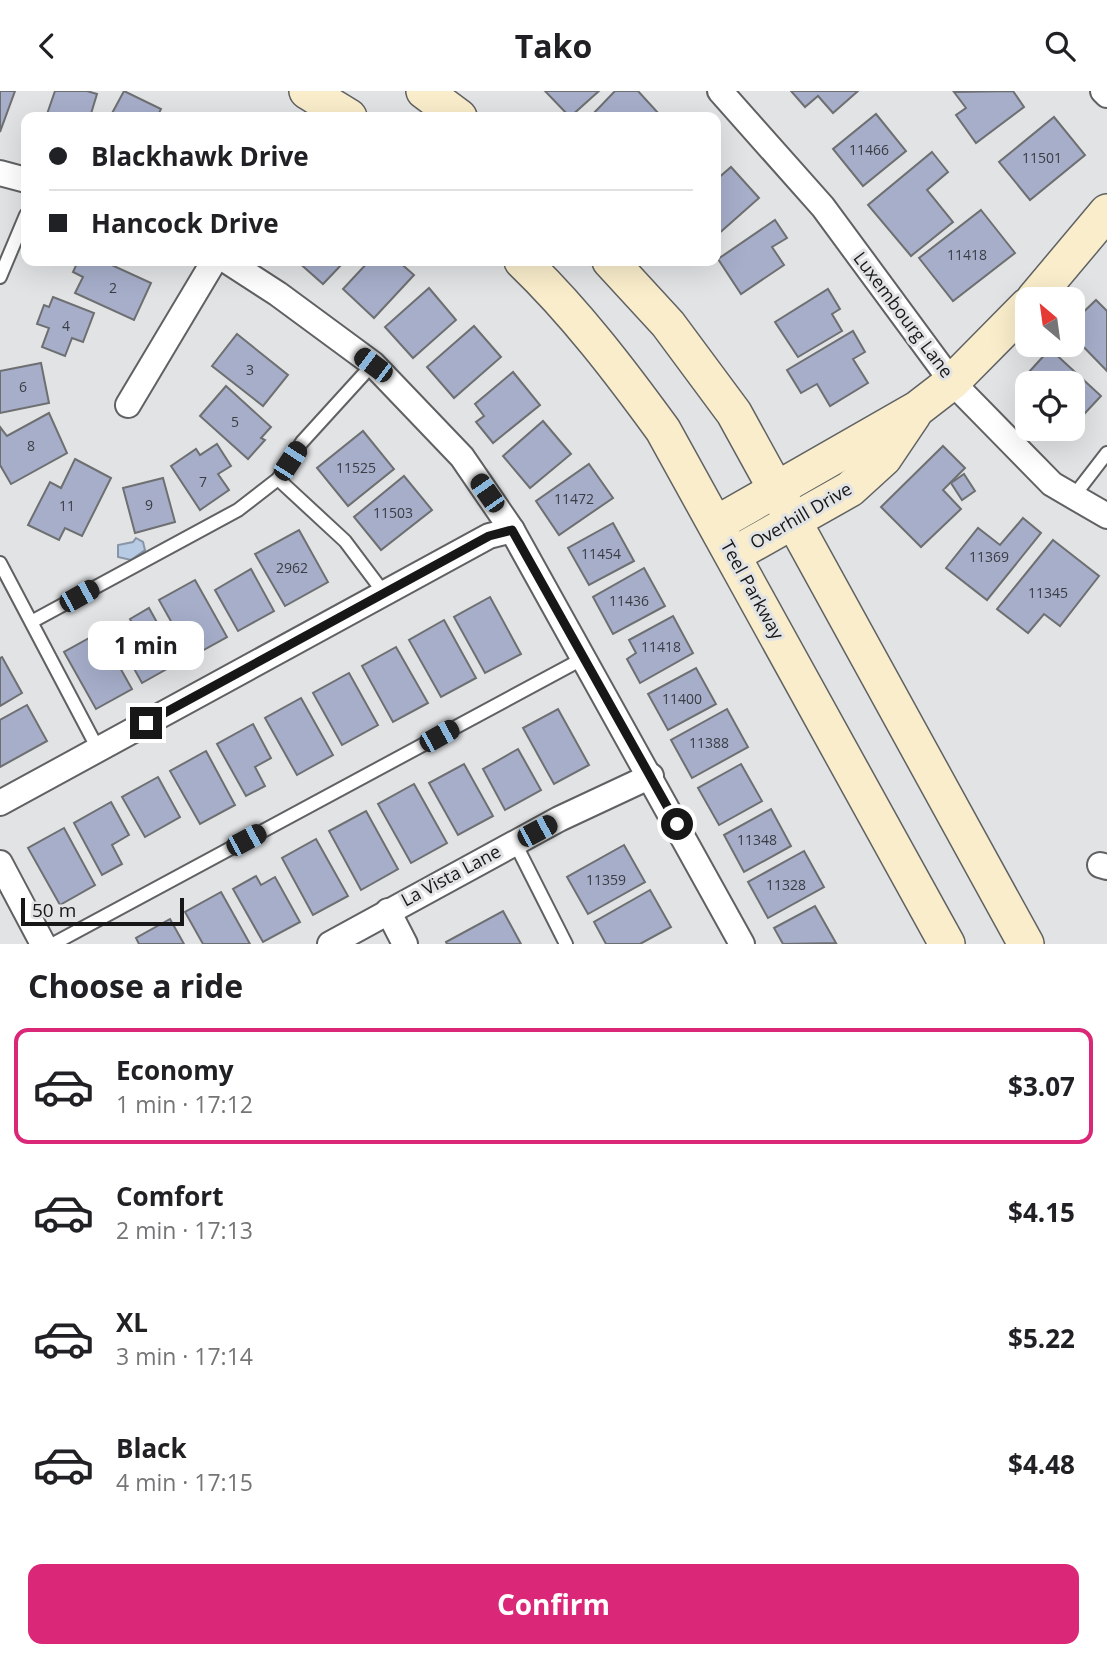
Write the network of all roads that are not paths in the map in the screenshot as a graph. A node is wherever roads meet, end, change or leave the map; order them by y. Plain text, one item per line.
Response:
1 (307, 91) edge
2 (425, 91) edge
3 (720, 91) edge
4 (1103, 91) edge
5 (1107, 95) edge
6 (341, 112) edge
7 (452, 112) edge
8 (0, 173) edge
9 (21, 179) edge
10 (1107, 212) edge
11 (21, 227) edge
12 (211, 266) edge
13 (235, 266) edge
14 (527, 266) edge
15 (615, 266) edge
16 (0, 277) edge
17 (1044, 287) edge
18 (1015, 318) edge
19 (373, 365) junction
20 (952, 382) junction
21 (128, 405) dead end
22 (917, 409) junction
23 (1107, 453) edge
24 (278, 479) junction
25 (776, 490) junction
26 (1073, 497) junction
27 (1107, 516) edge
28 (795, 523) junction
29 (716, 524) junction
30 (512, 530) junction
31 (733, 555) junction
32 (0, 563) edge
33 (384, 593) junction
34 (33, 621) junction
35 (584, 658) junction
36 (98, 749) junction
37 (651, 776) junction
38 (0, 803) edge
39 (515, 843) junction
40 (0, 863) edge
41 (388, 911) junction
42 (43, 944) edge
43 (53, 944) edge
44 (330, 944) edge
45 (405, 944) edge
46 (566, 944) edge
47 (742, 944) edge
48 (947, 944) edge
49 (1026, 944) edge

1 - 6 main road
2 - 7 main road
3 - 20 street, Luxembourg Lane
4 - 5 street
8 - 9 street
10 - 17 main road
11 - 16 lane
12 - 21 street
13 - 19 street
14 - 29 main road, Teel Parkway
15 - 25 main road
18 - 20 main road, Overhill Drive
19 - 24 lane
19 - 30 street
20 - 22 main road, Overhill Drive
20 - 26 street, Luxembourg Lane
22 - 25 main road, Overhill Drive
22 - 28 main road, Overhill Drive
23 - 26 lane
24 - 33 lane
24 - 34 lane
25 - 28 main road
25 - 29 main road, Overhill Drive
26 - 27 street, Luxembourg Lane
28 - 31 main road, Overhill Drive
28 - 49 main road
29 - 31 main road, Teel Parkway
30 - 33 street
30 - 35 street
31 - 48 main road, Teel Parkway
32 - 34 lane
33 - 36 street
34 - 36 lane
35 - 37 street
35 - 43 lane
36 - 38 street
37 - 39 street, La Vista Lane
37 - 47 street
39 - 41 street, La Vista Lane
39 - 46 lane
40 - 42 street
41 - 44 street, La Vista Lane
41 - 45 street

